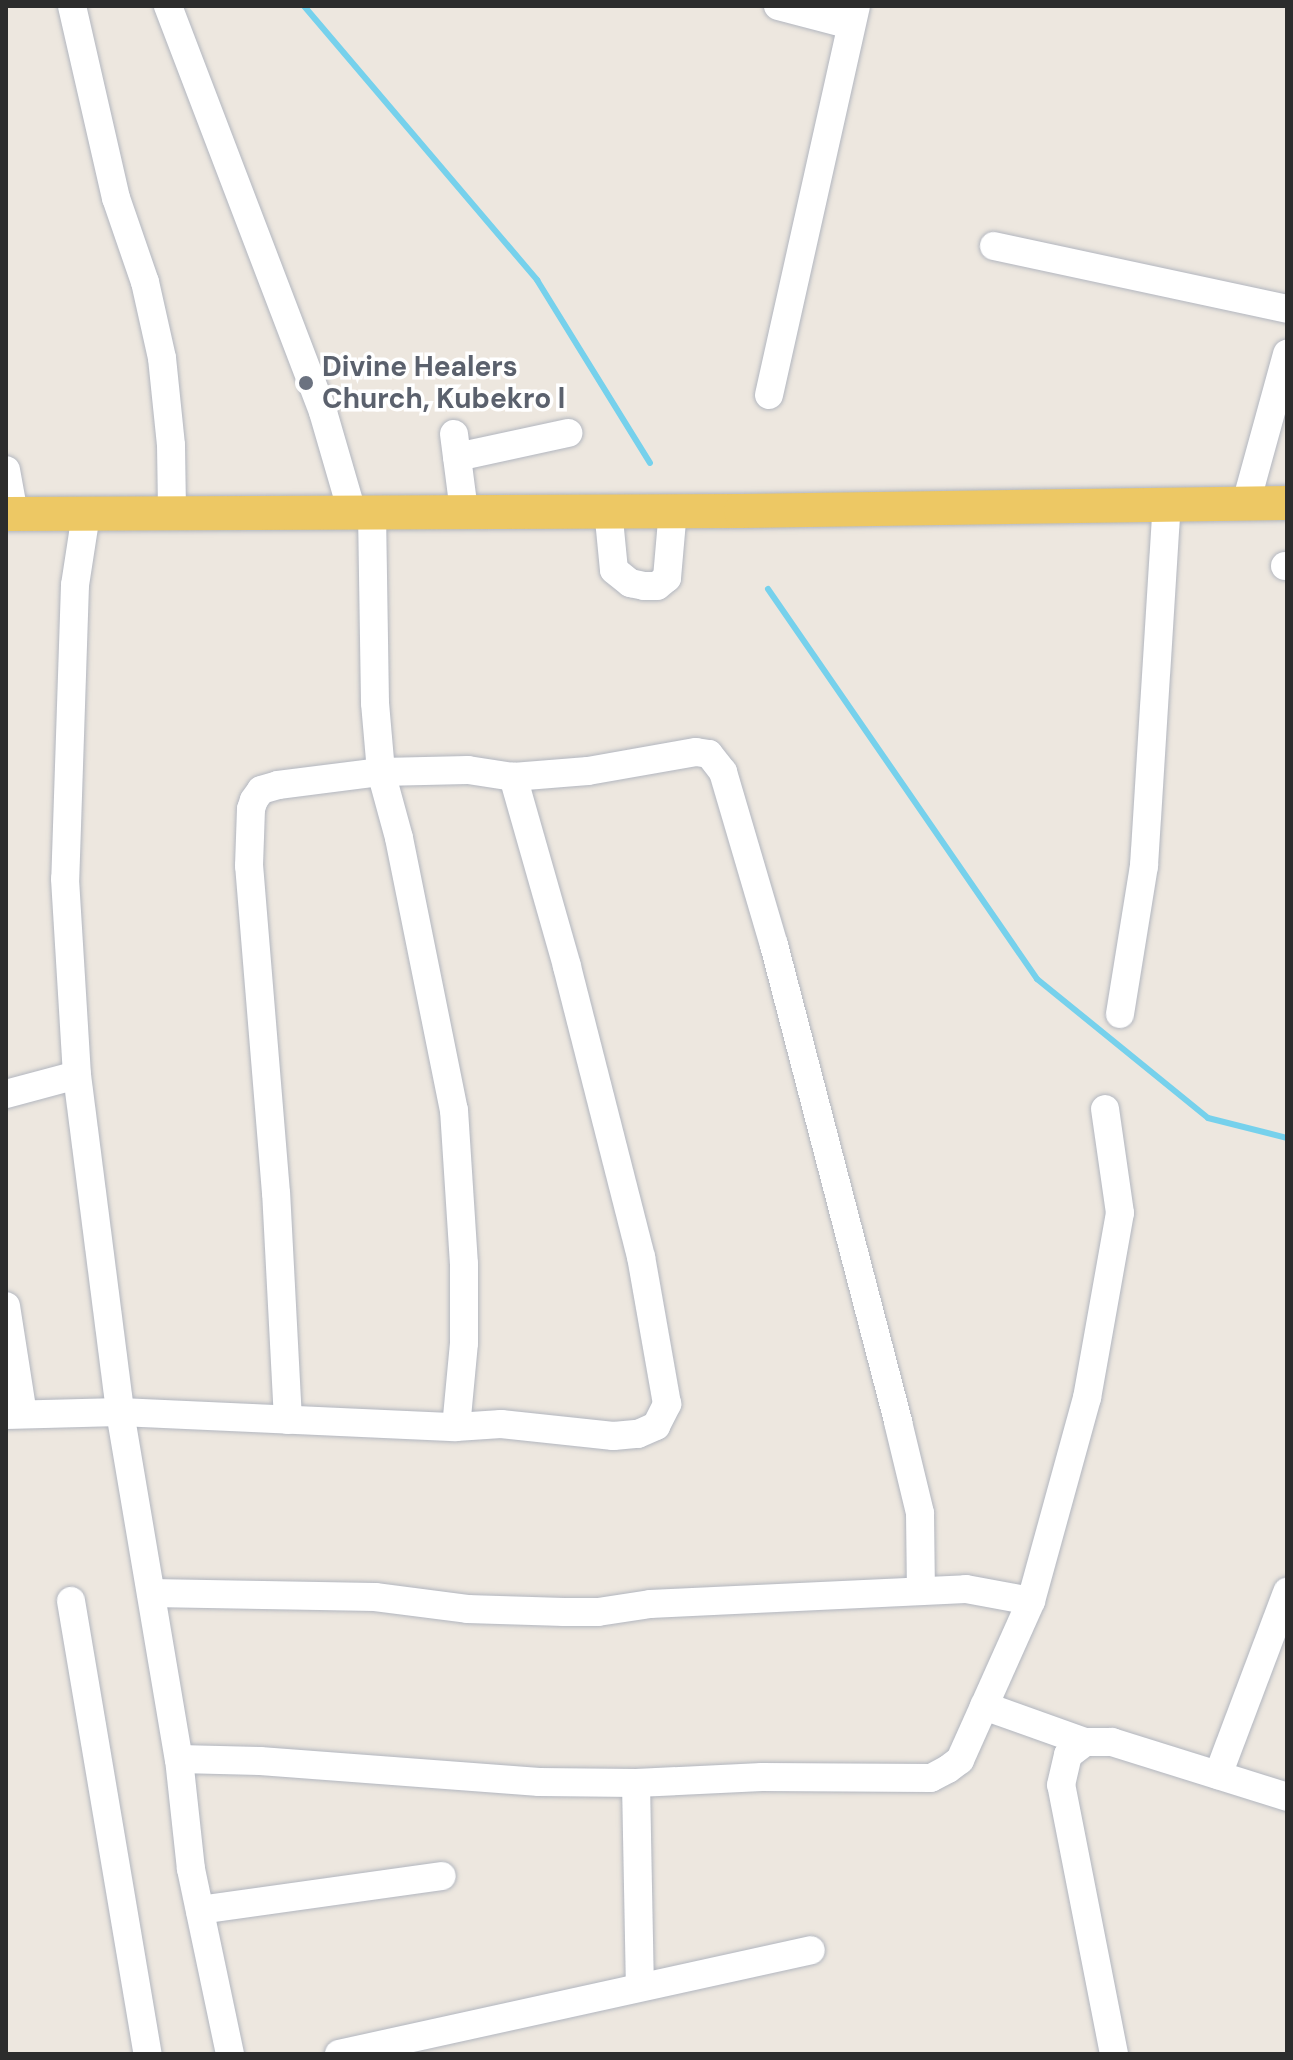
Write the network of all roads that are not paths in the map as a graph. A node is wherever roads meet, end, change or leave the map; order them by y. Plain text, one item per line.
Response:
1 (72, 6) edge
2 (168, 6) edge
3 (778, 6) edge
4 (853, 16) edge
5 (994, 246) dead end
6 (1287, 309) edge
7 (1287, 354) edge
8 (769, 395) dead end
9 (568, 433) dead end
10 (6, 470) edge
11 (1246, 503) junction
12 (1287, 503) edge
13 (1167, 505) junction
14 (608, 509) junction
15 (673, 510) junction
16 (464, 511) junction
17 (172, 512) junction
18 (362, 512) junction
19 (10, 514) edge
20 (86, 514) junction
21 (381, 772) junction
22 (513, 777) junction
23 (1120, 1014) dead end
24 (77, 1075) junction
25 (6, 1094) edge
26 (1105, 1109) dead end
27 (6, 1306) edge
28 (120, 1412) junction
29 (14, 1414) edge
30 (288, 1420) junction
31 (456, 1427) junction
32 (921, 1591) junction
33 (1287, 1592) edge
34 (151, 1593) junction
35 (71, 1601) dead end
36 (1031, 1601) junction
37 (984, 1706) junction
38 (1085, 1742) junction
39 (179, 1759) junction
40 (1218, 1775) junction
41 (636, 1783) junction
42 (1287, 1797) edge
43 (442, 1876) dead end
44 (200, 1910) junction
45 (811, 1950) dead end
46 (640, 1987) junction
47 (148, 2054) edge
48 (230, 2054) edge
49 (339, 2054) edge
50 (1114, 2054) edge

1 - 17 street
2 - 18 street
3 - 4 street
4 - 8 street
5 - 6 street
7 - 11 street
9 - 16 street
10 - 19 street
11 - 12 main road
11 - 13 main road
13 - 15 main road
13 - 23 street
14 - 15 main road
14 - 15 street
14 - 16 main road
16 - 18 main road
17 - 18 main road
17 - 20 main road
18 - 21 street
19 - 20 main road
20 - 24 street
21 - 22 street
21 - 30 street
21 - 31 street
22 - 31 street
22 - 32 street
24 - 25 street
24 - 28 street
26 - 36 street
27 - 29 street
28 - 29 street
28 - 30 street
28 - 34 street
30 - 31 street
32 - 34 street
32 - 36 street
33 - 40 street
34 - 39 street
35 - 47 street
36 - 37 street
37 - 38 street
37 - 41 street
38 - 40 street
38 - 50 street
39 - 41 street
39 - 44 street
40 - 42 street
41 - 46 street
43 - 44 street
44 - 48 street
45 - 46 street
46 - 49 street

